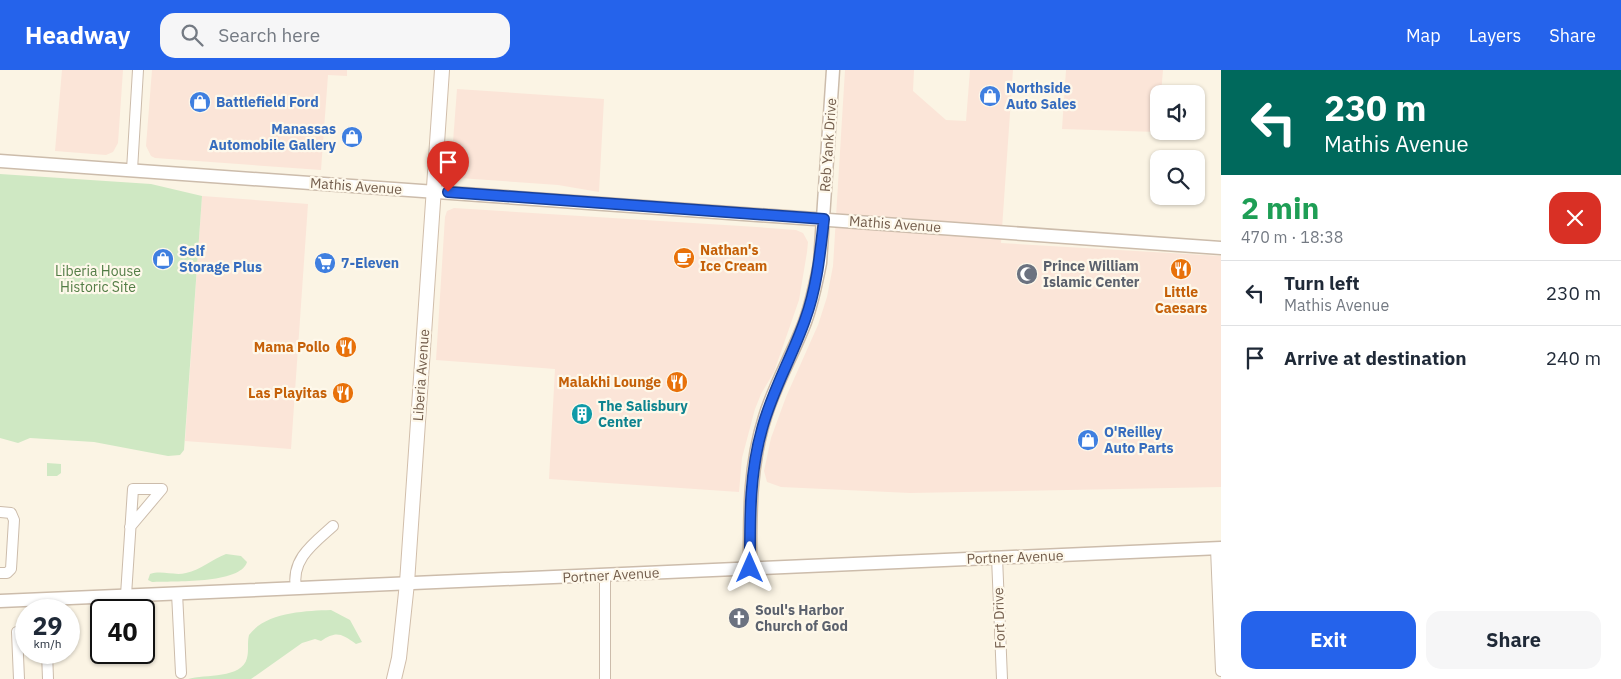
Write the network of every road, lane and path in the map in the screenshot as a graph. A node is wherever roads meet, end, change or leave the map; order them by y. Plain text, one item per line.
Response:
1 (138, 70) edge
2 (442, 70) edge
3 (833, 70) edge
4 (0, 161) edge
5 (132, 170) junction
6 (434, 191) junction
7 (824, 219) junction
8 (1221, 248) edge
9 (0, 512) edge
10 (333, 526) dead end
11 (130, 527) dead end
12 (1219, 548) edge
13 (997, 558) junction
14 (750, 568) junction
15 (0, 573) edge
16 (605, 575) junction
17 (407, 583) junction
18 (296, 588) junction
19 (177, 593) junction
20 (126, 595) junction
21 (80, 600) edge
22 (0, 601) edge
23 (15, 603) edge
24 (18, 664) edge
25 (47, 664) edge
26 (1221, 671) edge
27 (181, 672) dead end
28 (19, 679) edge
29 (48, 679) edge
30 (394, 679) edge
31 (605, 679) edge
32 (1002, 679) edge

1 - 5 street
2 - 6 main road, Liberia Avenue
3 - 7 street, Reb Yank Drive
4 - 5 street, Mathis Avenue
5 - 6 street, Mathis Avenue
6 - 7 street, Mathis Avenue
6 - 17 main road, Liberia Avenue
7 - 8 street, Mathis Avenue
7 - 14 street, Reb Yank Drive
9 - 15 street
10 - 18 street
11 - 20 street
12 - 13 street, Portner Avenue
12 - 26 street
13 - 14 street, Portner Avenue
13 - 32 street, Fort Drive
14 - 16 street, Portner Avenue
16 - 17 street, Portner Avenue
16 - 31 street
17 - 18 street, Portner Avenue
17 - 30 main road, Liberia Avenue
18 - 19 street, Portner Avenue
19 - 20 street, Portner Avenue
19 - 27 street
20 - 21 street, Portner Avenue
22 - 23 street, Portner Avenue
24 - 28 street
25 - 29 street

